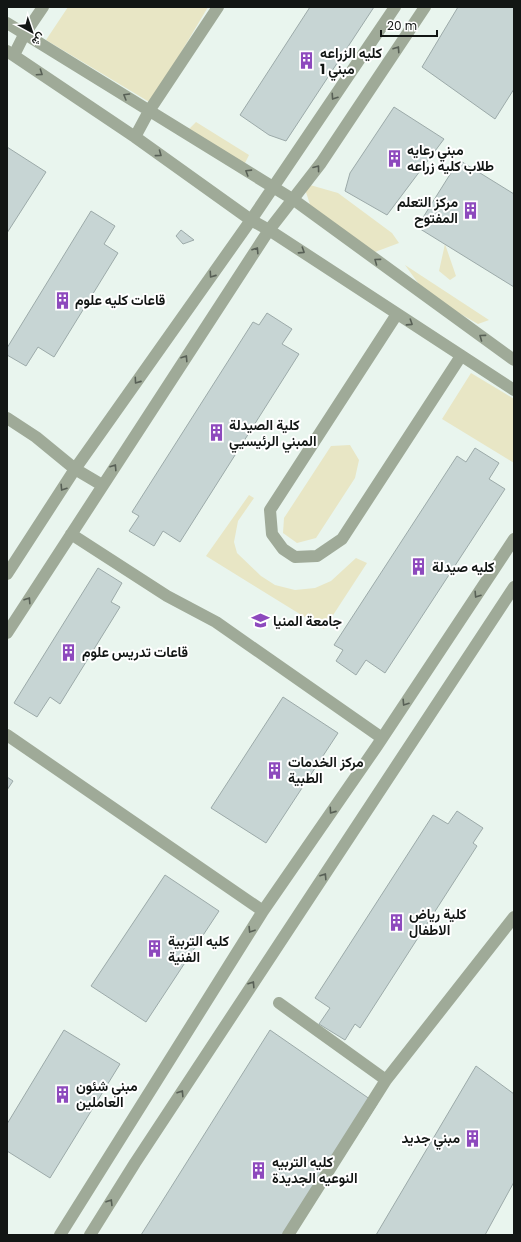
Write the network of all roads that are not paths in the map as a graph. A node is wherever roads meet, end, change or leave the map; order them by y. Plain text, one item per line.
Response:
1 (43, 7) edge
2 (218, 7) edge
3 (395, 7) edge
4 (425, 7) edge
5 (7, 23) edge
6 (24, 35) junction
7 (10, 53) edge
8 (149, 111) junction
9 (135, 137) junction
10 (273, 188) junction
11 (294, 200) junction
12 (251, 220) junction
13 (269, 230) junction
14 (397, 314) junction
15 (461, 356) junction
16 (514, 360) edge
17 (514, 390) edge
18 (7, 418) edge
19 (75, 469) junction
20 (102, 485) junction
21 (71, 534) junction
22 (514, 539) edge
23 (7, 574) edge
24 (514, 587) edge
25 (7, 633) edge
26 (7, 735) edge
27 (382, 738) junction
28 (263, 911) junction
29 (514, 917) edge
30 (279, 1003) dead end
31 (386, 1080) junction
32 (60, 1235) edge
33 (90, 1235) edge
34 (288, 1235) edge

1 - 6 street
2 - 8 street
3 -> 10 street
11 -> 4 street
5 - 6 street
6 - 7 street
8 -> 6 street
7 -> 9 street
8 - 9 street
10 -> 8 street
9 -> 12 street
10 - 11 street
10 - 12 street
11 - 13 street
16 -> 11 street
12 - 13 street
12 -> 19 street
13 -> 14 street
20 -> 13 street
14 -> 15 street
14 - 15 street
15 - 17 street
18 - 19 street
19 - 20 street
19 -> 23 street
20 - 21 street
25 -> 21 street
21 - 27 street
22 -> 27 street
33 -> 24 street
26 - 28 street
27 -> 28 street
28 -> 32 street
29 - 31 street
30 - 31 street
31 - 34 street

